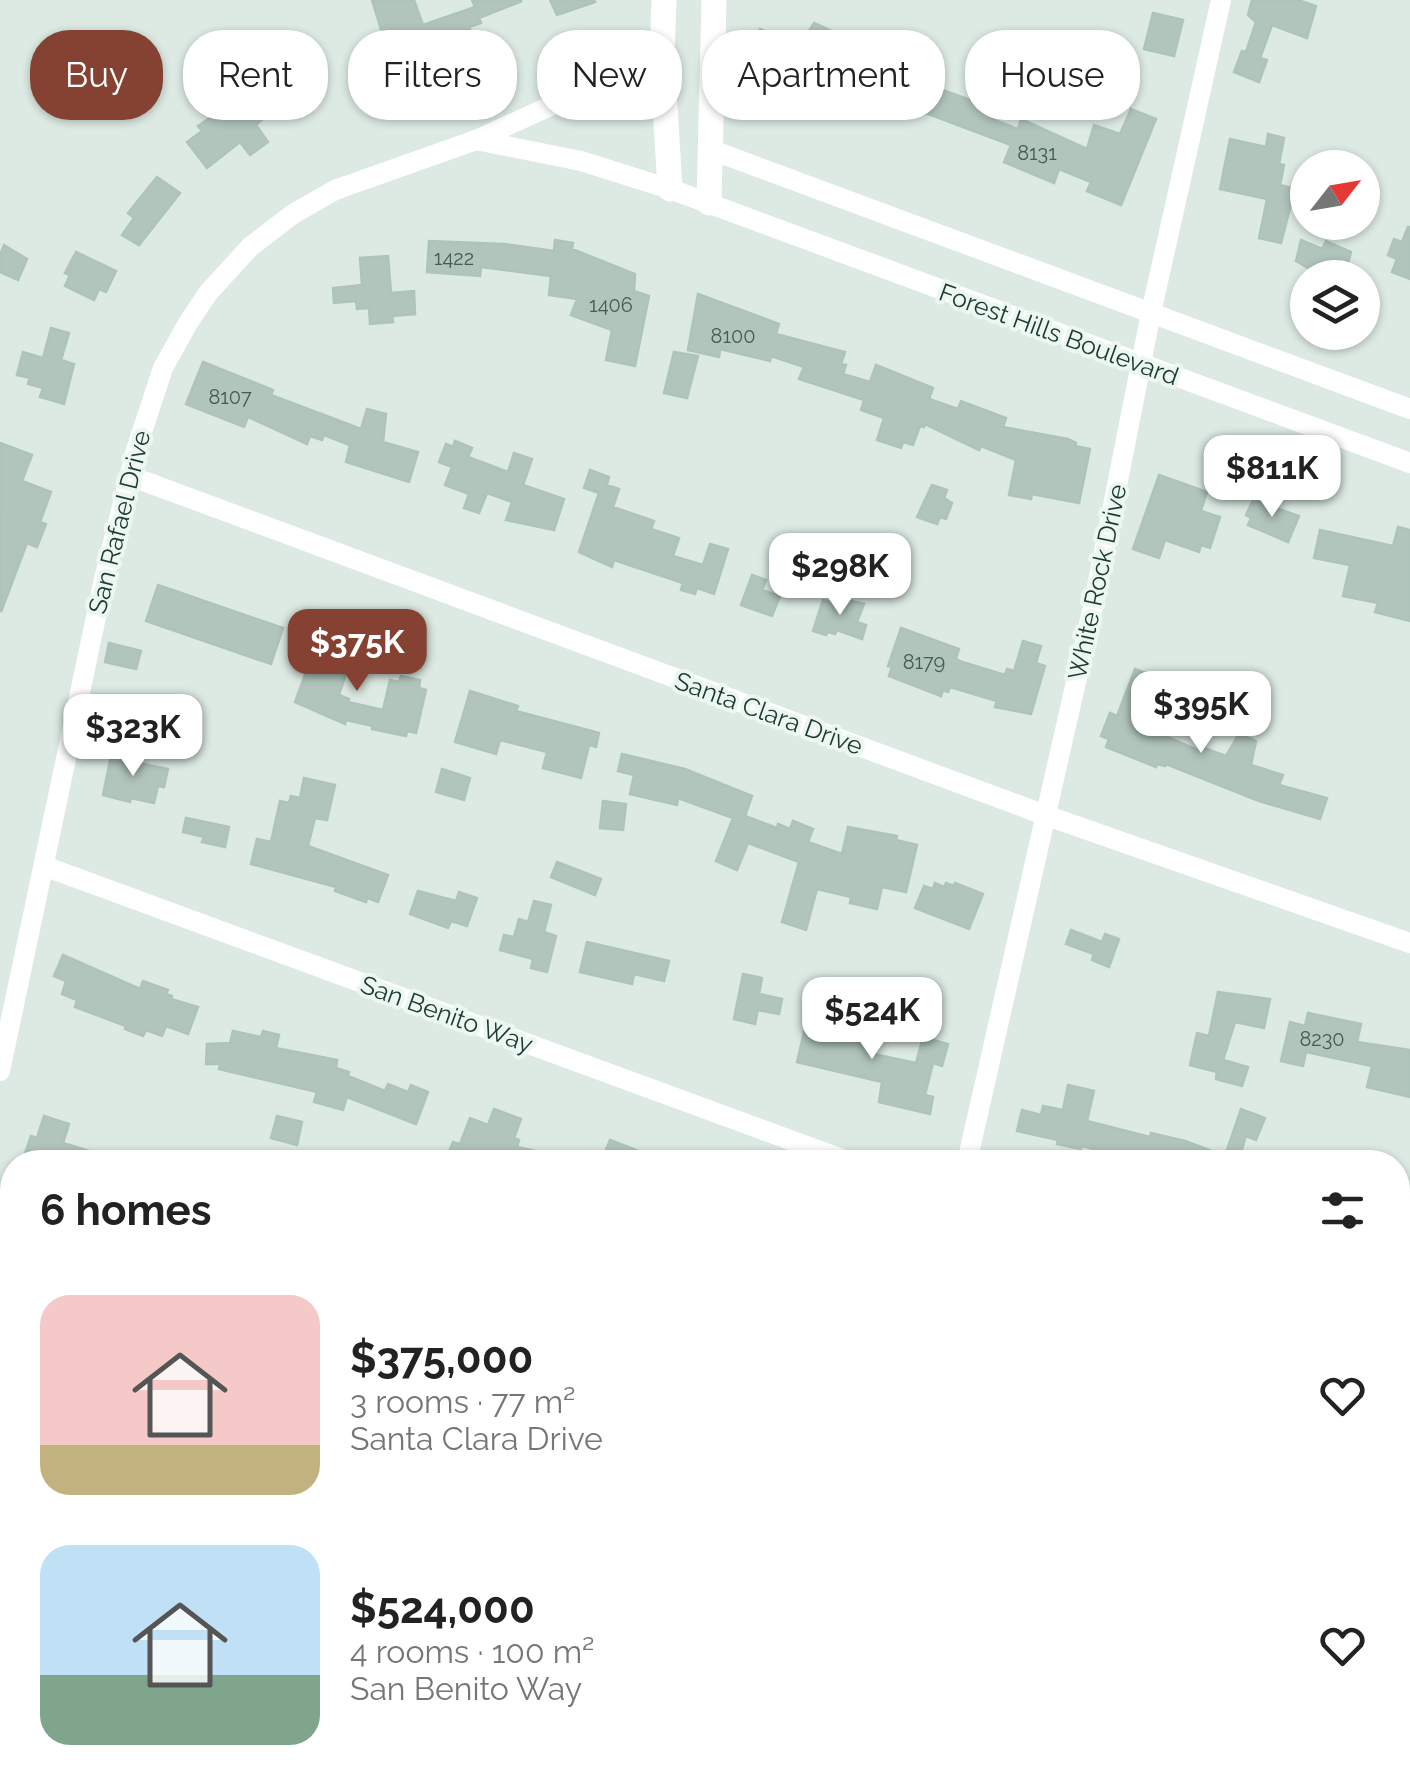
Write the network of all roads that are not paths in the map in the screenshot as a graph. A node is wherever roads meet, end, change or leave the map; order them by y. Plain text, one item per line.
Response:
1 (664, 0) edge
2 (714, 0) edge
3 (1221, 0) edge
4 (663, 30) edge
5 (537, 112) edge
6 (666, 120) edge
7 (476, 140) junction
8 (712, 150) junction
9 (670, 189) junction
10 (709, 203) junction
11 (1152, 313) junction
12 (1142, 366) junction
13 (1410, 408) edge
14 (1410, 464) edge
15 (130, 476) junction
16 (1045, 815) junction
17 (44, 866) junction
18 (1410, 943) edge
19 (0, 1071) edge
20 (817, 1150) edge
21 (970, 1150) edge

1 - 4 street
2 - 8 street
3 - 11 street, White Rock Drive
5 - 7 street, San Rafael Drive
6 - 9 street
7 - 9 street
7 - 15 street, San Rafael Drive
8 - 10 street
8 - 11 street, Forest Hills Boulevard
9 - 10 street
10 - 12 street, Forest Hills Boulevard
11 - 12 street, White Rock Drive
11 - 13 street, Forest Hills Boulevard
12 - 14 street, Forest Hills Boulevard
12 - 16 street, White Rock Drive
15 - 16 street, Santa Clara Drive
15 - 17 street, San Rafael Drive
16 - 18 street, Santa Clara Drive
16 - 21 street, White Rock Drive
17 - 19 street, San Rafael Drive
17 - 20 street, San Benito Way

